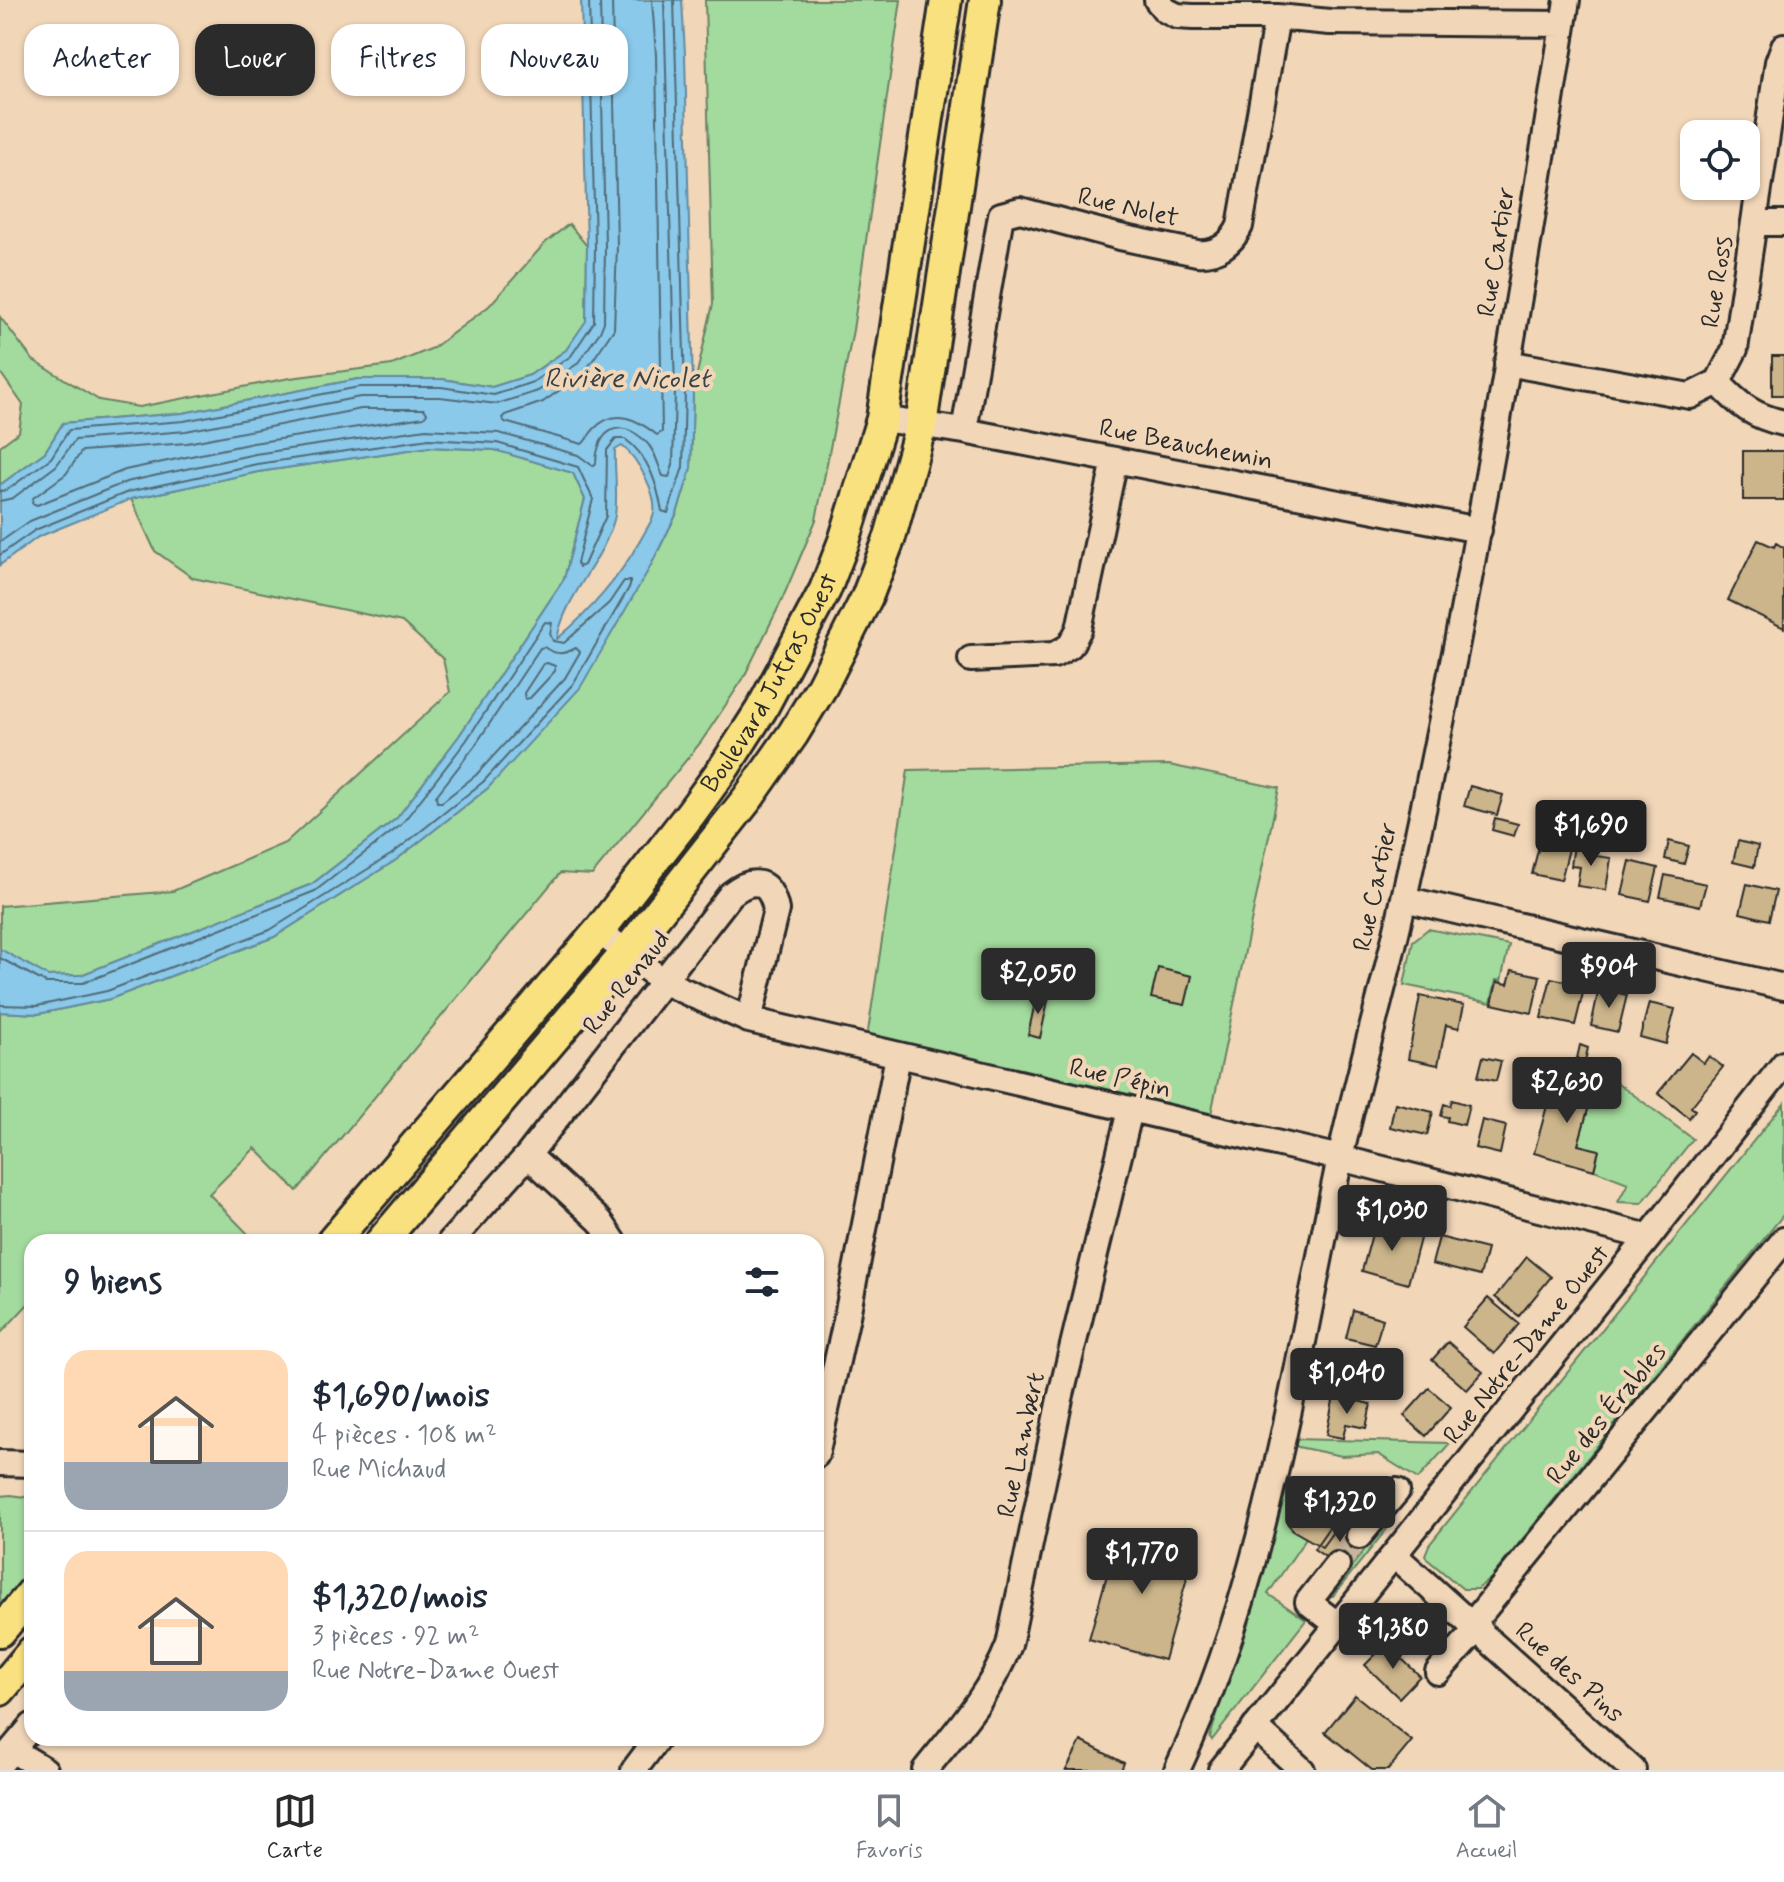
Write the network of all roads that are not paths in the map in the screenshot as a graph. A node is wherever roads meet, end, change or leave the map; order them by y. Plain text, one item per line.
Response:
1 (946, 0) edge
2 (985, 0) edge
3 (1157, 0) edge
4 (1565, 12) edge
5 (1277, 17) junction
6 (1784, 46) edge
7 (1756, 223) junction
8 (1784, 223) edge
9 (1507, 363) junction
10 (1718, 382) junction
11 (882, 419) junction
12 (1784, 423) edge
13 (921, 425) junction
14 (964, 431) junction
15 (1115, 460) junction
16 (1479, 530) junction
17 (971, 659) dead end
18 (1404, 899) junction
19 (599, 931) junction
20 (627, 952) junction
21 (664, 982) junction
22 (1784, 987) edge
23 (749, 1020) junction
24 (898, 1056) junction
25 (1784, 1064) edge
26 (1130, 1110) junction
27 (528, 1155) junction
28 (1340, 1158) junction
29 (339, 1234) edge
30 (388, 1234) edge
31 (457, 1234) edge
32 (609, 1234) edge
33 (1649, 1237) junction
34 (1784, 1240) edge
35 (824, 1419) edge
36 (0, 1463) edge
37 (24, 1464) edge
38 (1397, 1491) dead end
39 (1359, 1536) tunnel mouth
40 (1394, 1555) junction
41 (1337, 1565) tunnel mouth
42 (24, 1602) edge
43 (1338, 1625) junction
44 (1475, 1625) junction
45 (0, 1631) edge
46 (24, 1662) edge
47 (1438, 1672) dead end
48 (0, 1690) edge
49 (1255, 1727) junction
50 (24, 1736) edge
51 (653, 1746) edge
52 (6, 1757) edge
53 (638, 1769) edge
54 (45, 1770) edge
55 (925, 1770) edge
56 (1177, 1770) edge
57 (1221, 1770) edge
58 (1302, 1770) edge
59 (1633, 1770) edge

1 - 11 main road, Boulevard Jutras Ouest
2 - 13 main road, Boulevard Jutras Ouest
3 - 5 street
4 - 5 street
4 - 9 street, Rue Cartier
5 - 14 street, Rue Nolet
6 - 7 street, Rue Ross
7 - 8 street
7 - 10 street, Rue Ross
9 - 10 street
9 - 16 street, Rue Cartier
10 - 12 street
11 - 13 street, Rue Beauchemin
11 - 19 main road, Boulevard Jutras Ouest
13 - 14 street, Rue Beauchemin
13 - 20 main road, Boulevard Jutras Ouest
14 - 15 street, Rue Beauchemin
15 - 16 street, Rue Beauchemin
15 - 17 street
16 - 18 street, Rue Cartier
18 - 22 street
18 - 28 street, Rue Cartier
19 - 20 street, Rue Pépin
19 - 29 main road, Boulevard Jutras Ouest
20 - 21 street, Rue Pépin
20 - 30 main road, Boulevard Jutras Ouest
21 - 23 street, Rue Pépin
21 - 23 street, Rue Renaud
21 - 27 street, Rue Renaud
23 - 24 street, Rue Pépin
24 - 26 street, Rue Pépin
24 - 35 street
25 - 33 street, Rue Notre-Dame Ouest
26 - 28 street, Rue Pépin
26 - 55 street, Rue Lambert
27 - 31 street, Rue Renaud
27 - 32 street
28 - 33 street, Rue Pépin
28 - 56 street, Rue Cartier
33 - 40 street, Rue Notre-Dame Ouest
34 - 44 street, Rue des Érables
36 - 37 street
38 - 39 street
40 - 43 street, Rue Notre-Dame Ouest
40 - 44 street, Rue des Pins
41 - 43 street
42 - 45 main road
43 - 49 street, Rue Notre-Dame Ouest
44 - 47 street, Rue des Érables
44 - 59 street, Rue des Pins
46 - 48 main road
49 - 57 street, Rue Notre-Dame Ouest
49 - 58 street
50 - 52 street
51 - 53 street
52 - 54 street

